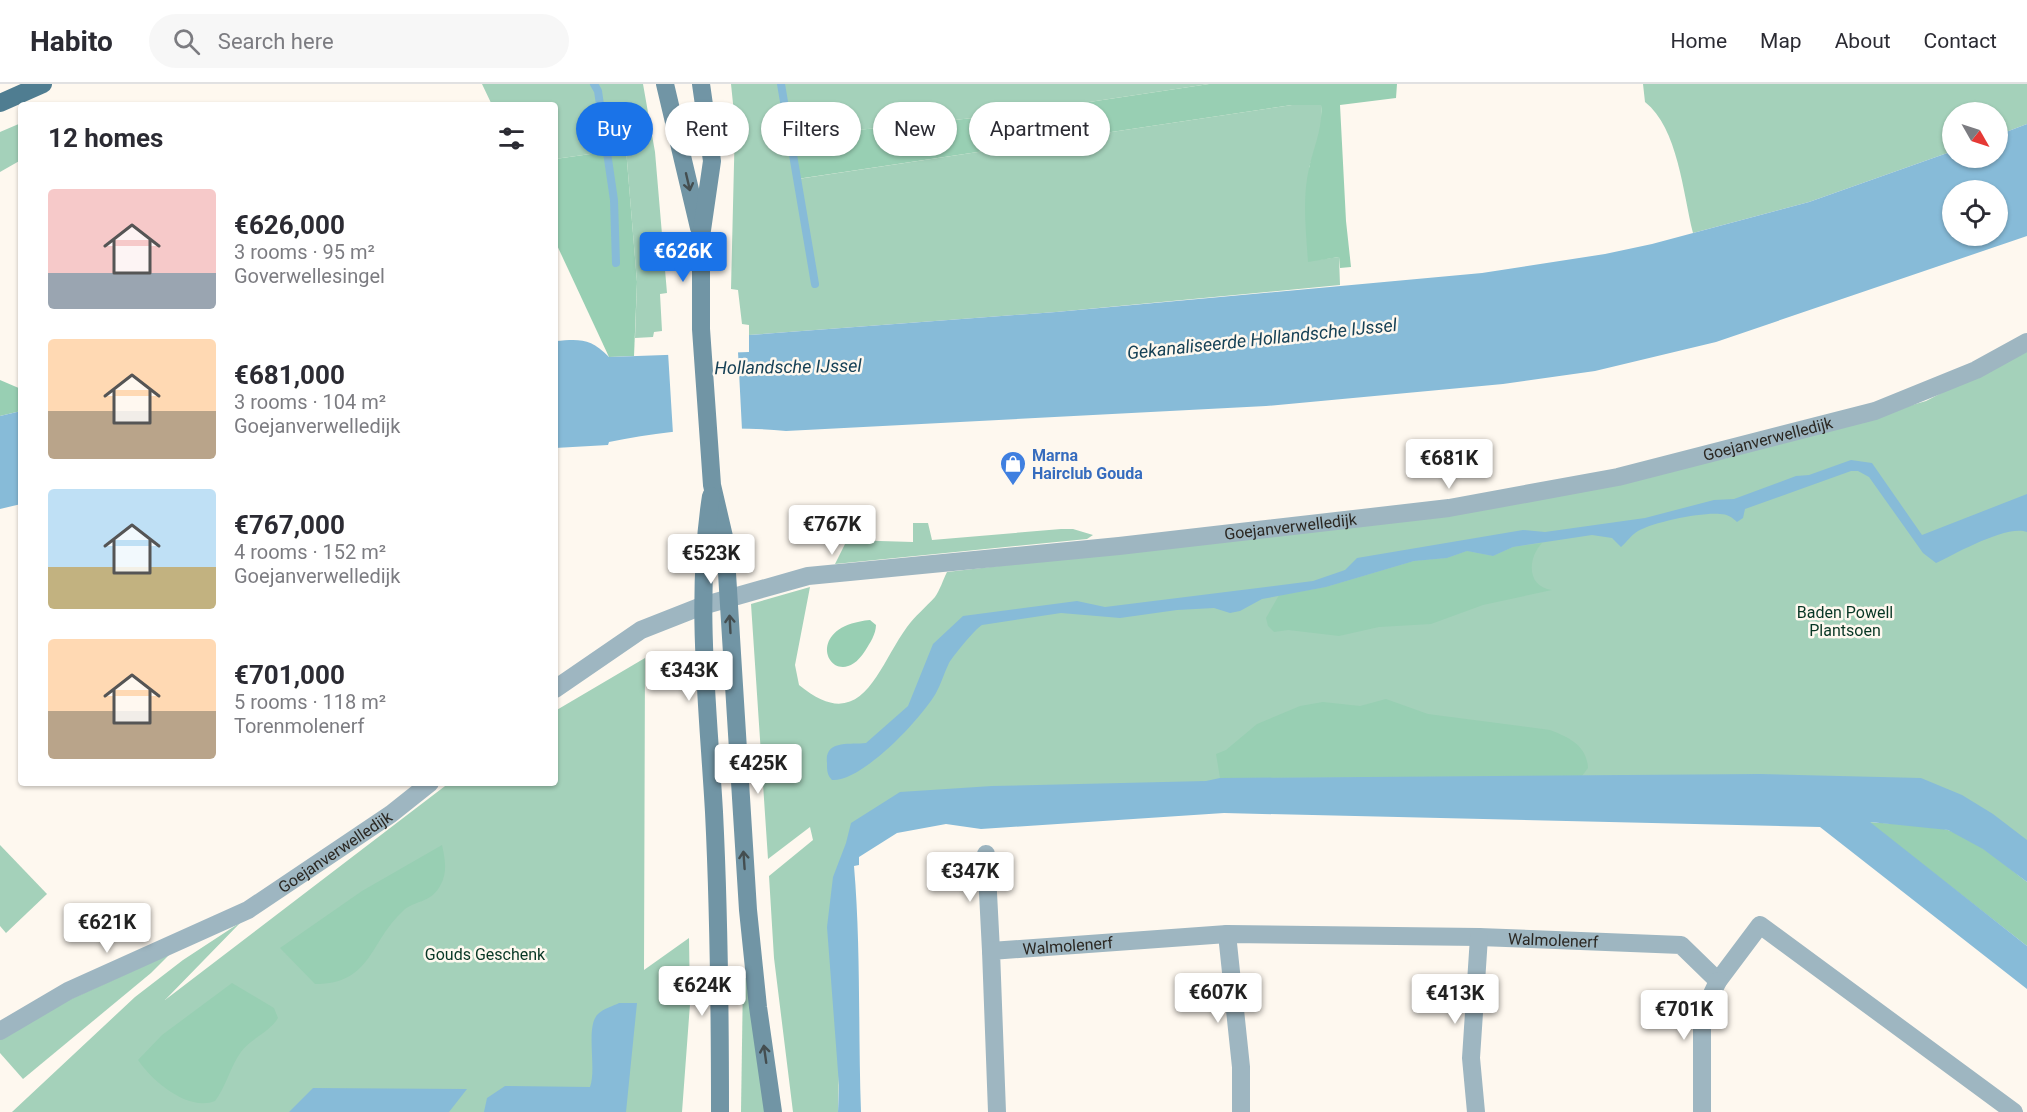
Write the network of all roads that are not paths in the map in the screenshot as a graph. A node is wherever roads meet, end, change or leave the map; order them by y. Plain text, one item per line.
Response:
1 (44, 84) edge
2 (665, 84) edge
3 (700, 84) edge
4 (0, 103) edge
5 (701, 237) junction
6 (2027, 342) edge
7 (712, 485) junction
8 (729, 598) junction
9 (702, 606) junction
10 (558, 686) edge
11 (426, 786) edge
12 (986, 854) dead end
13 (1227, 934) junction
14 (1479, 937) junction
15 (991, 951) junction
16 (1718, 981) junction
17 (0, 1031) edge
18 (720, 1112) edge
19 (773, 1112) edge
20 (996, 1112) edge
21 (1240, 1112) edge
22 (1476, 1112) edge
23 (1702, 1112) edge
24 (2014, 1112) edge

1 - 4 main road
2 -> 5 main road
3 - 5 main road
5 - 7 main road
6 - 8 street, Goejanverwelledijk
7 - 8 main road
7 - 9 main road
8 - 9 street, Goejanverwelledijk
19 -> 8 main road
9 - 10 street, Goejanverwelledijk
9 - 18 main road
11 - 17 street, Goejanverwelledijk
12 - 15 street
13 - 14 street, Walmolenerf
13 - 15 street, Walmolenerf
13 - 21 street
14 - 16 street, Walmolenerf
14 - 22 street
15 - 20 street
16 - 23 street
16 - 24 street

